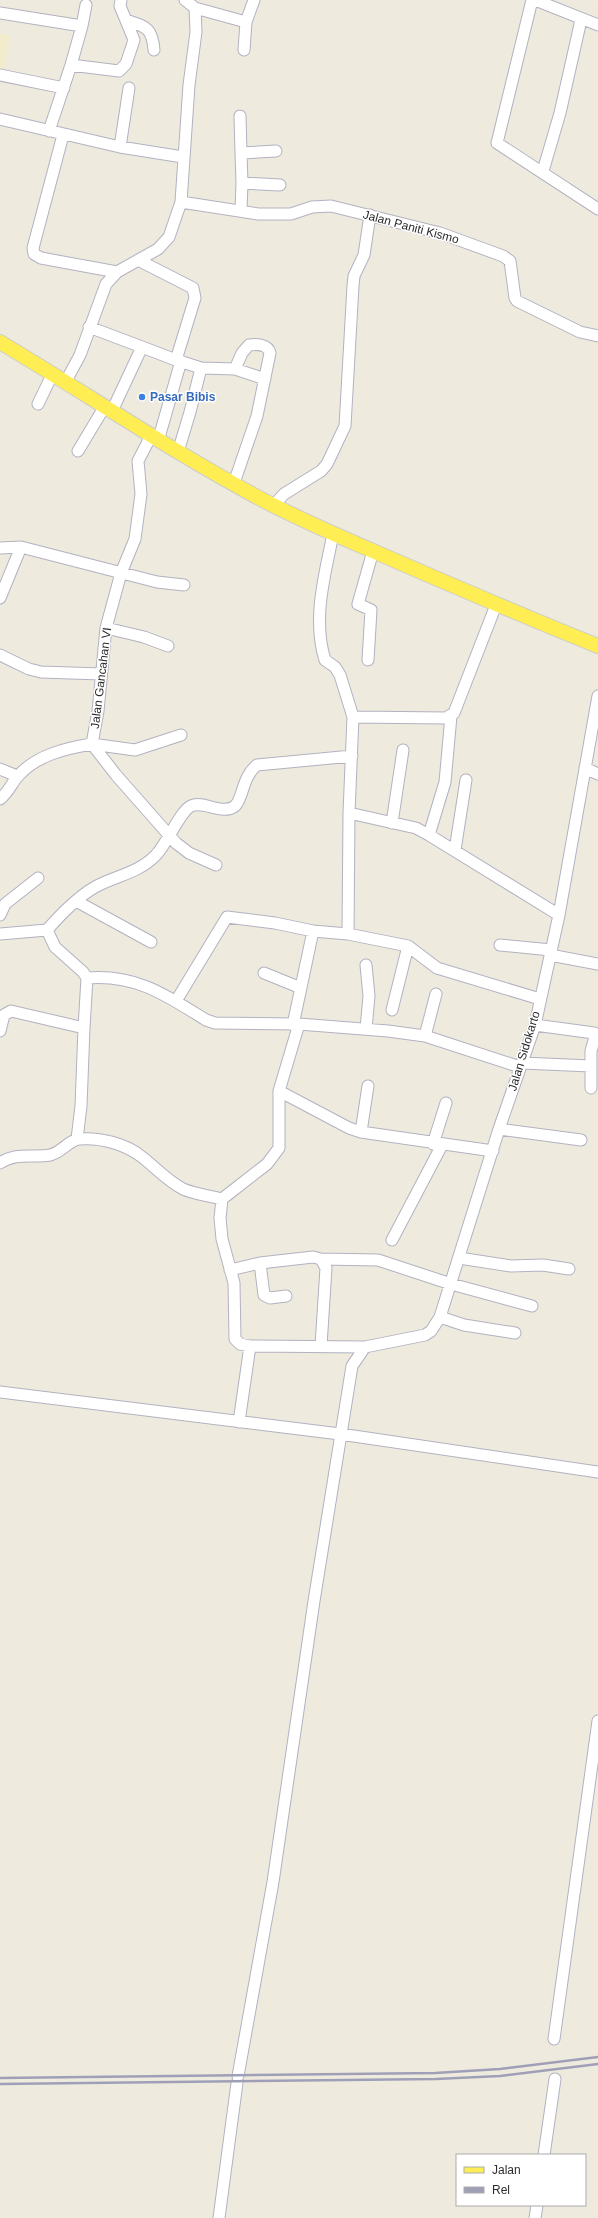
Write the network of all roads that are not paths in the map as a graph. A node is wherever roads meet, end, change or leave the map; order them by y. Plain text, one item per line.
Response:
1 (121, 0) edge
2 (185, 0) edge
3 (254, 0) edge
4 (532, 0) edge
5 (535, 0) edge
6 (86, 5) dead end
7 (195, 8) junction
8 (0, 13) edge
9 (126, 20) junction
10 (581, 20) junction
11 (246, 22) junction
12 (598, 25) edge
13 (82, 26) junction
14 (154, 50) dead end
15 (244, 50) dead end
16 (71, 65) junction
17 (0, 76) edge
18 (64, 88) junction
19 (130, 88) dead end
20 (240, 116) dead end
21 (0, 119) edge
22 (49, 131) junction
23 (63, 135) junction
24 (120, 147) junction
25 (276, 151) dead end
26 (241, 153) junction
27 (184, 157) junction
28 (543, 171) junction
29 (242, 183) junction
30 (280, 185) dead end
31 (180, 202) junction
32 (598, 209) edge
33 (241, 211) junction
34 (370, 215) junction
35 (140, 261) junction
36 (118, 272) junction
37 (89, 327) junction
38 (598, 336) edge
39 (0, 342) edge
40 (142, 347) junction
41 (178, 361) junction
42 (201, 368) junction
43 (235, 369) junction
44 (53, 373) junction
45 (265, 379) junction
46 (66, 381) junction
47 (38, 404) dead end
48 (109, 409) junction
49 (154, 438) junction
50 (78, 451) dead end
51 (178, 452) junction
52 (234, 483) junction
53 (274, 505) junction
54 (333, 534) junction
55 (21, 547) junction
56 (0, 548) edge
57 (373, 551) junction
58 (121, 573) junction
59 (184, 585) dead end
60 (0, 598) edge
61 (496, 605) junction
62 (106, 628) junction
63 (168, 646) dead end
64 (598, 646) edge
65 (0, 655) edge
66 (368, 660) dead end
67 (101, 674) junction
68 (598, 696) edge
69 (451, 716) junction
70 (353, 717) junction
71 (181, 735) dead end
72 (92, 744) junction
73 (403, 750) dead end
74 (352, 756) junction
75 (585, 768) junction
76 (0, 769) edge
77 (598, 774) edge
78 (17, 776) junction
79 (466, 780) dead end
80 (0, 799) edge
81 (349, 813) junction
82 (392, 823) junction
83 (171, 835) junction
84 (430, 835) junction
85 (455, 850) junction
86 (216, 865) dead end
87 (38, 878) dead end
88 (76, 901) junction
89 (0, 915) edge
90 (559, 915) junction
91 (47, 930) junction
92 (313, 931) junction
93 (0, 934) edge
94 (348, 934) junction
95 (151, 942) dead end
96 (500, 945) dead end
97 (408, 946) junction
98 (551, 952) junction
99 (598, 964) edge
100 (366, 965) dead end
101 (264, 973) dead end
102 (87, 978) junction
103 (301, 988) junction
104 (436, 994) dead end
105 (540, 999) junction
106 (176, 1002) junction
107 (392, 1010) dead end
108 (296, 1025) junction
109 (535, 1025) junction
110 (84, 1028) junction
111 (366, 1029) junction
112 (0, 1031) edge
113 (425, 1036) junction
114 (521, 1065) junction
115 (591, 1066) junction
116 (368, 1086) dead end
117 (591, 1088) dead end
118 (278, 1091) junction
119 (446, 1103) dead end
120 (499, 1129) junction
121 (361, 1132) junction
122 (77, 1139) junction
123 (581, 1140) dead end
124 (438, 1144) junction
125 (492, 1151) junction
126 (0, 1163) edge
127 (222, 1199) junction
128 (392, 1240) dead end
129 (459, 1258) junction
130 (321, 1259) junction
131 (260, 1263) junction
132 (569, 1269) dead end
133 (230, 1270) junction
134 (451, 1284) junction
135 (286, 1296) dead end
136 (532, 1306) dead end
137 (440, 1317) junction
138 (515, 1333) dead end
139 (250, 1346) junction
140 (320, 1346) junction
141 (365, 1346) junction
142 (0, 1392) edge
143 (239, 1422) junction
144 (340, 1434) junction
145 (598, 1472) edge
146 (598, 1721) edge
147 (554, 2039) dead end
148 (555, 2079) dead end
149 (544, 2154) edge
150 (537, 2206) edge
151 (219, 2218) edge
152 (535, 2218) edge

1 - 9 street
2 - 7 street
3 - 11 street
4 - 28 street
5 - 10 street
6 - 13 street
7 - 11 street
7 - 27 street
8 - 13 street
9 - 14 street
9 - 16 street
10 - 12 street
10 - 28 street
11 - 15 street
13 - 16 street
16 - 18 street
17 - 18 street
18 - 22 street
19 - 24 street
20 - 26 street
21 - 22 street
22 - 23 street
23 - 24 street
23 - 36 street
24 - 27 street
25 - 26 street
26 - 29 street
27 - 31 street
28 - 32 street
29 - 30 street
29 - 33 street
31 - 33 street, Jalan Paniti Kismo
31 - 35 street
33 - 34 street, Jalan Paniti Kismo
34 - 38 street, Jalan Paniti Kismo
34 - 53 street
35 - 36 street
35 - 41 street, Jalan Gancahan VI
36 - 37 street
37 - 40 street
37 - 46 street
39 - 44 main road
40 - 41 street
40 - 48 street
41 - 42 street
41 - 49 street, Jalan Gancahan VI
42 - 43 street
42 - 51 street
43 - 45 street
43 - 45 street
44 - 46 main road
44 - 47 street
45 - 52 street
46 - 48 main road
48 - 49 main road
48 - 50 street
49 - 51 main road
49 - 58 street, Jalan Gancahan VI
51 - 52 main road
52 - 53 main road
53 - 54 main road
54 - 57 main road
54 - 70 street
55 - 56 street
55 - 58 street
55 - 60 street
57 - 61 main road
57 - 66 street
58 - 59 street
58 - 62 street, Jalan Gancahan VI
61 - 64 main road
61 - 69 street
62 - 63 street
62 - 67 street, Jalan Gancahan VI
65 - 67 street
67 - 72 street, Jalan Gancahan VI
68 - 75 street, Jalan Sidokarto
69 - 70 street
69 - 84 street
70 - 74 street
71 - 72 street
72 - 78 street, Jalan Gancahan VI
72 - 83 street
73 - 82 street
74 - 81 street
74 - 83 street
75 - 77 street
75 - 90 street, Jalan Sidokarto
76 - 78 street
78 - 80 street, Jalan Gancahan VI
79 - 85 street
81 - 82 street
81 - 94 street
82 - 84 street
83 - 86 street
83 - 88 street
84 - 85 street
85 - 90 street
87 - 89 street
88 - 91 street
88 - 95 street
90 - 98 street, Jalan Sidokarto
91 - 93 street
91 - 102 street
92 - 94 street
92 - 103 street
92 - 106 street
94 - 97 street
96 - 98 street
97 - 105 street
97 - 107 street
98 - 99 street
98 - 105 street, Jalan Sidokarto
100 - 111 street
101 - 103 street
102 - 106 street
102 - 110 street
103 - 108 street
104 - 113 street
105 - 109 street, Jalan Sidokarto
106 - 108 street
108 - 111 street
108 - 118 street
109 - 114 street, Jalan Sidokarto
109 - 115 street
110 - 112 street
110 - 122 street
111 - 113 street
113 - 114 street
114 - 115 street
114 - 120 street, Jalan Sidokarto
115 - 117 street
116 - 121 street
118 - 121 street
118 - 127 street
119 - 124 street
120 - 123 street
120 - 125 street, Jalan Sidokarto
121 - 124 street
122 - 126 street
122 - 127 street
124 - 125 street
124 - 128 street
125 - 129 street, Jalan Sidokarto
127 - 133 street
129 - 132 street
129 - 134 street, Jalan Sidokarto
130 - 131 street
130 - 134 street
130 - 140 street
131 - 133 street
131 - 135 street
133 - 139 street
134 - 136 street
134 - 137 street, Jalan Sidokarto
137 - 138 street
137 - 141 street, Jalan Sidokarto
139 - 140 street, Jalan Sidokarto
139 - 143 street
140 - 141 street, Jalan Sidokarto
141 - 144 street
142 - 143 street
143 - 144 street
144 - 145 street
144 - 151 street
146 - 147 street
148 - 149 street
150 - 152 street

